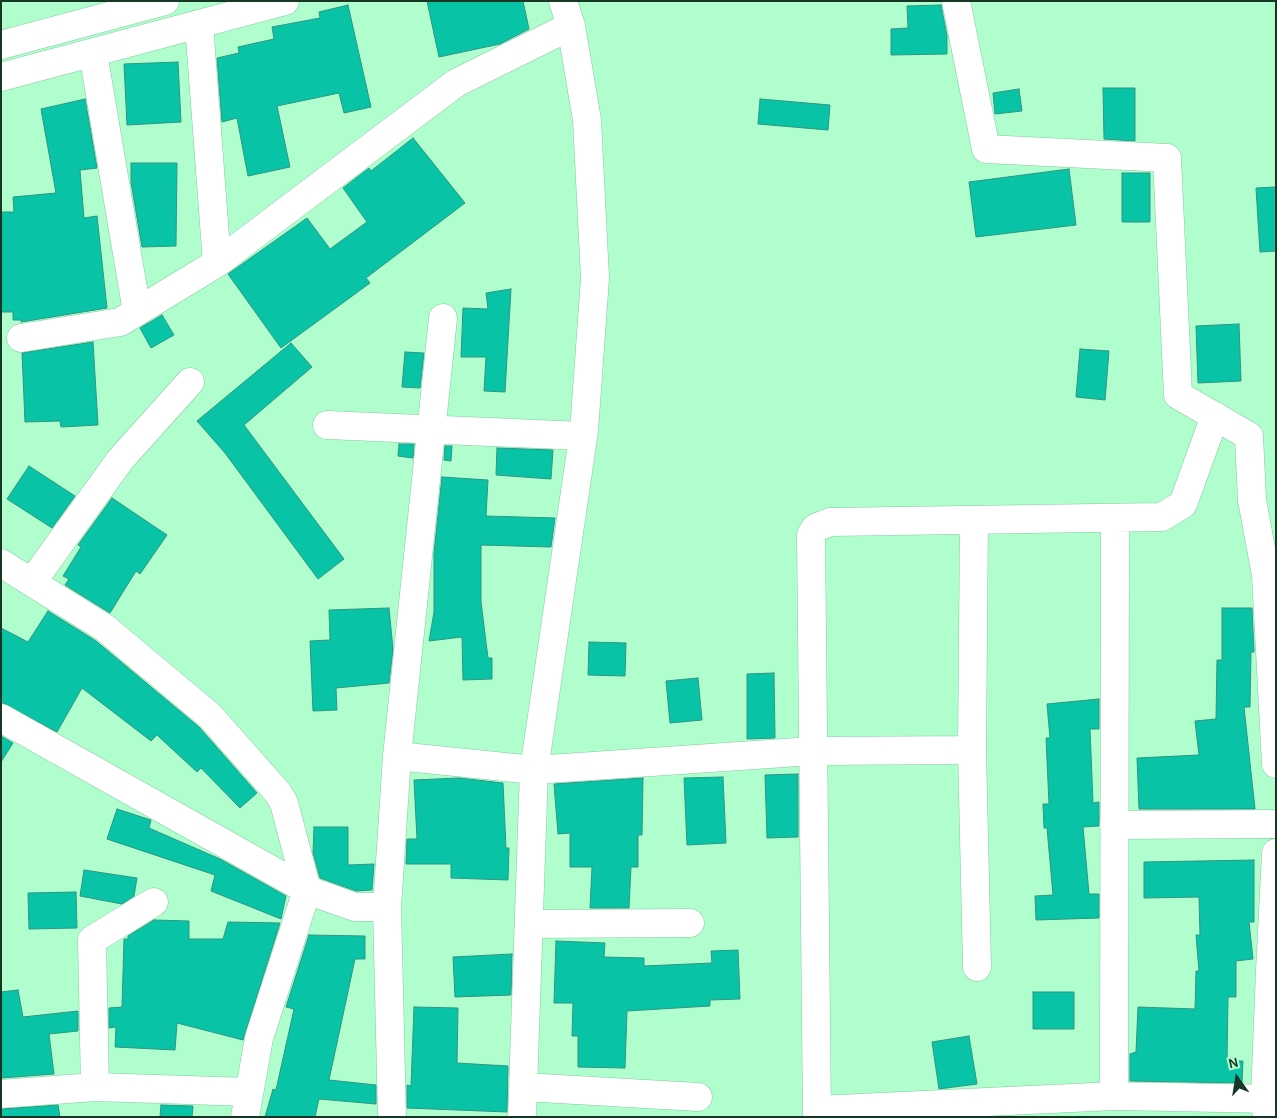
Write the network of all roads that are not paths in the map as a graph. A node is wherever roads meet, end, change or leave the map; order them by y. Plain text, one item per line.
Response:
1 (165, 1) edge
2 (285, 1) edge
3 (956, 1) edge
4 (567, 14) edge
5 (199, 24) junction
6 (1, 45) edge
7 (93, 53) junction
8 (1, 77) edge
9 (217, 263) junction
10 (136, 312) junction
11 (444, 318) dead end
12 (21, 338) dead end
13 (190, 382) dead end
14 (1215, 416) junction
15 (327, 425) dead end
16 (432, 429) junction
17 (583, 436) junction
18 (1115, 518) junction
19 (974, 520) junction
20 (1, 563) edge
21 (32, 582) junction
22 (1275, 703) edge
23 (1, 718) edge
24 (972, 750) junction
25 (813, 751) junction
26 (398, 756) junction
27 (1276, 764) edge
28 (534, 770) junction
29 (1276, 824) edge
30 (1114, 825) junction
31 (1276, 853) edge
32 (307, 890) junction
33 (154, 902) dead end
34 (387, 907) junction
35 (690, 923) dead end
36 (529, 924) junction
37 (977, 967) dead end
38 (1273, 971) edge
39 (95, 1087) junction
40 (523, 1087) junction
41 (1, 1094) edge
42 (1114, 1096) junction
43 (698, 1097) dead end
44 (247, 1104) edge
45 (1269, 1105) edge
46 (817, 1114) edge
47 (392, 1117) edge
48 (522, 1117) edge

1 - 6 street
2 - 5 street
3 - 14 street
4 - 9 street
4 - 17 street
5 - 7 street
5 - 9 street
7 - 8 street
7 - 10 street
9 - 10 street
10 - 12 street
11 - 16 street
13 - 21 street
14 - 18 street
14 - 22 street
15 - 16 street
16 - 17 street
16 - 26 street
17 - 28 street
18 - 19 street
18 - 30 street
19 - 24 street
19 - 25 street
20 - 21 street
21 - 32 street
22 - 27 street
23 - 32 street
24 - 25 street
24 - 37 street
25 - 28 street
25 - 46 street
26 - 28 street
26 - 34 street
28 - 36 street
29 - 30 street
30 - 42 street
31 - 38 street
32 - 34 street
32 - 44 street
33 - 39 street
34 - 47 street
35 - 36 street
36 - 40 street
38 - 45 street
39 - 41 street
39 - 44 street
40 - 43 street
40 - 48 street
42 - 45 street
42 - 46 street

